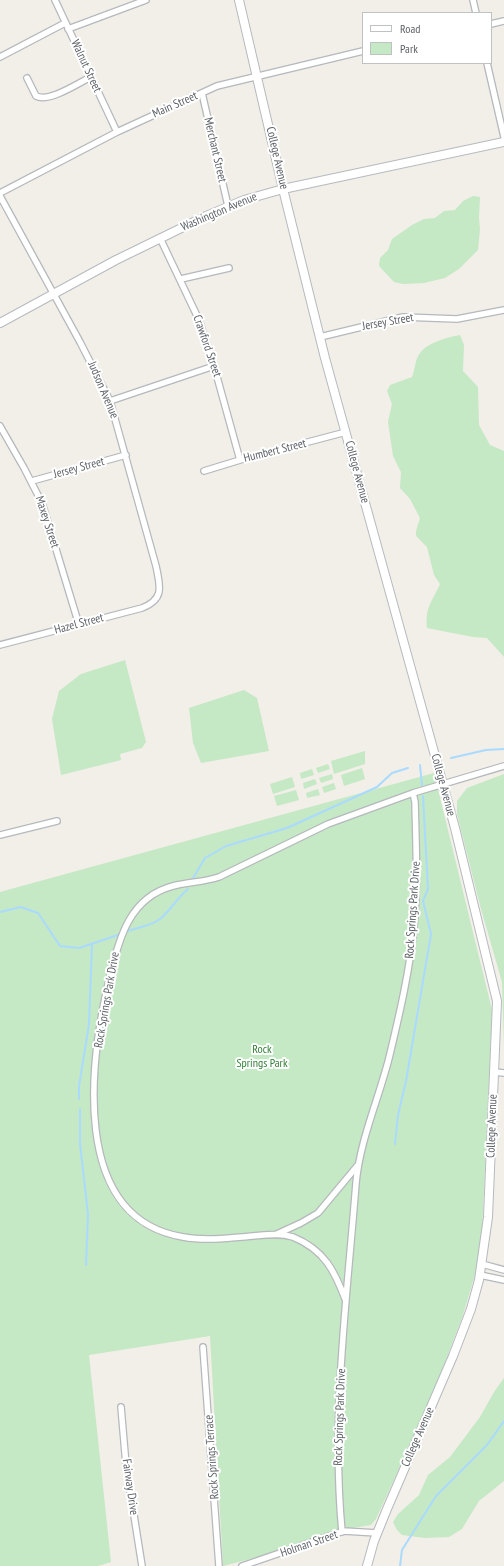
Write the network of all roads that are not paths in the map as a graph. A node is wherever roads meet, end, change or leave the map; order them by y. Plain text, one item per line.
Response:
1 (55, 0) edge
2 (146, 0) edge
3 (239, 0) edge
4 (473, 0) edge
5 (476, 12) edge
6 (504, 21) edge
7 (65, 23) junction
8 (492, 24) edge
9 (68, 29) junction
10 (362, 51) edge
11 (0, 57) edge
12 (487, 64) edge
13 (258, 75) junction
14 (91, 77) junction
15 (27, 78) dead end
16 (202, 93) junction
17 (117, 132) junction
18 (504, 137) edge
19 (504, 142) edge
20 (283, 189) junction
21 (0, 193) edge
22 (0, 196) edge
23 (228, 206) junction
24 (160, 238) junction
25 (229, 268) dead end
26 (181, 279) junction
27 (53, 294) junction
28 (504, 310) edge
29 (0, 323) edge
30 (320, 337) junction
31 (214, 366) junction
32 (110, 401) junction
33 (0, 426) edge
34 (346, 432) junction
35 (126, 455) junction
36 (240, 460) junction
37 (204, 471) dead end
38 (32, 481) junction
39 (156, 600) joint
40 (79, 625) junction
41 (0, 645) edge
42 (504, 766) edge
43 (443, 785) junction
44 (412, 793) junction
45 (57, 821) dead end
46 (0, 835) edge
47 (494, 1072) junction
48 (504, 1073) edge
49 (358, 1164) junction
50 (276, 1234) junction
51 (482, 1264) junction
52 (504, 1270) edge
53 (480, 1275) junction
54 (504, 1280) edge
55 (346, 1301) junction
56 (203, 1347) dead end
57 (121, 1407) dead end
58 (342, 1532) junction
59 (377, 1533) junction
60 (142, 1566) edge
61 (219, 1566) edge
62 (242, 1566) edge
63 (367, 1566) edge

1 - 7 street, Walnut Street
2 - 9 street
3 - 13 main road, College Avenue
4 - 5 street
6 - 8 street
7 - 9 street, Walnut Street
7 - 11 street
9 - 14 street, Walnut Street
10 - 13 street, Main Street
12 - 18 street
13 - 16 street, Main Street
13 - 20 main road, College Avenue
14 - 15 street
14 - 17 street, Walnut Street
16 - 17 street, Main Street
16 - 23 street, Merchant Street
17 - 21 street, Main Street
19 - 20 main road, Washington Avenue
20 - 23 main road, Washington Avenue
20 - 30 main road, College Avenue
22 - 27 street, Judson Avenue
23 - 24 main road, Washington Avenue
24 - 26 street, Crawford Street
24 - 27 main road, Washington Avenue
25 - 26 street
26 - 31 street, Crawford Street
27 - 29 main road, Washington Avenue
27 - 32 street, Judson Avenue
28 - 30 street, Jersey Street
30 - 34 main road, College Avenue
31 - 32 street
31 - 36 street, Crawford Street
32 - 35 street, Judson Avenue
33 - 38 street, Maxey Street
34 - 36 street, Humbert Street
34 - 43 main road, College Avenue
35 - 38 street, Jersey Street
35 - 39 street, Judson Avenue
36 - 37 street, Humbert Street
38 - 40 street, Maxey Street
39 - 40 street, Hazel Street
40 - 41 street, Hazel Street
42 - 43 street, Rock Springs Park Drive
43 - 44 street, Rock Springs Park Drive
43 - 47 main road, College Avenue
44 - 49 street, Rock Springs Park Drive
44 - 50 street, Rock Springs Park Drive
45 - 46 street
47 - 48 street
47 - 51 main road, College Avenue
49 - 50 street, Rock Springs Park Drive
49 - 55 street, Rock Springs Park Drive
50 - 55 street, Rock Springs Park Drive
51 - 52 street
51 - 53 main road, College Avenue
53 - 54 street
53 - 59 main road, College Avenue
55 - 58 street, Rock Springs Park Drive
56 - 61 street, Rock Springs Terrace
57 - 60 street, Fairway Drive
58 - 59 street, Holman Street
58 - 62 street, Holman Street
59 - 63 main road, College Avenue

